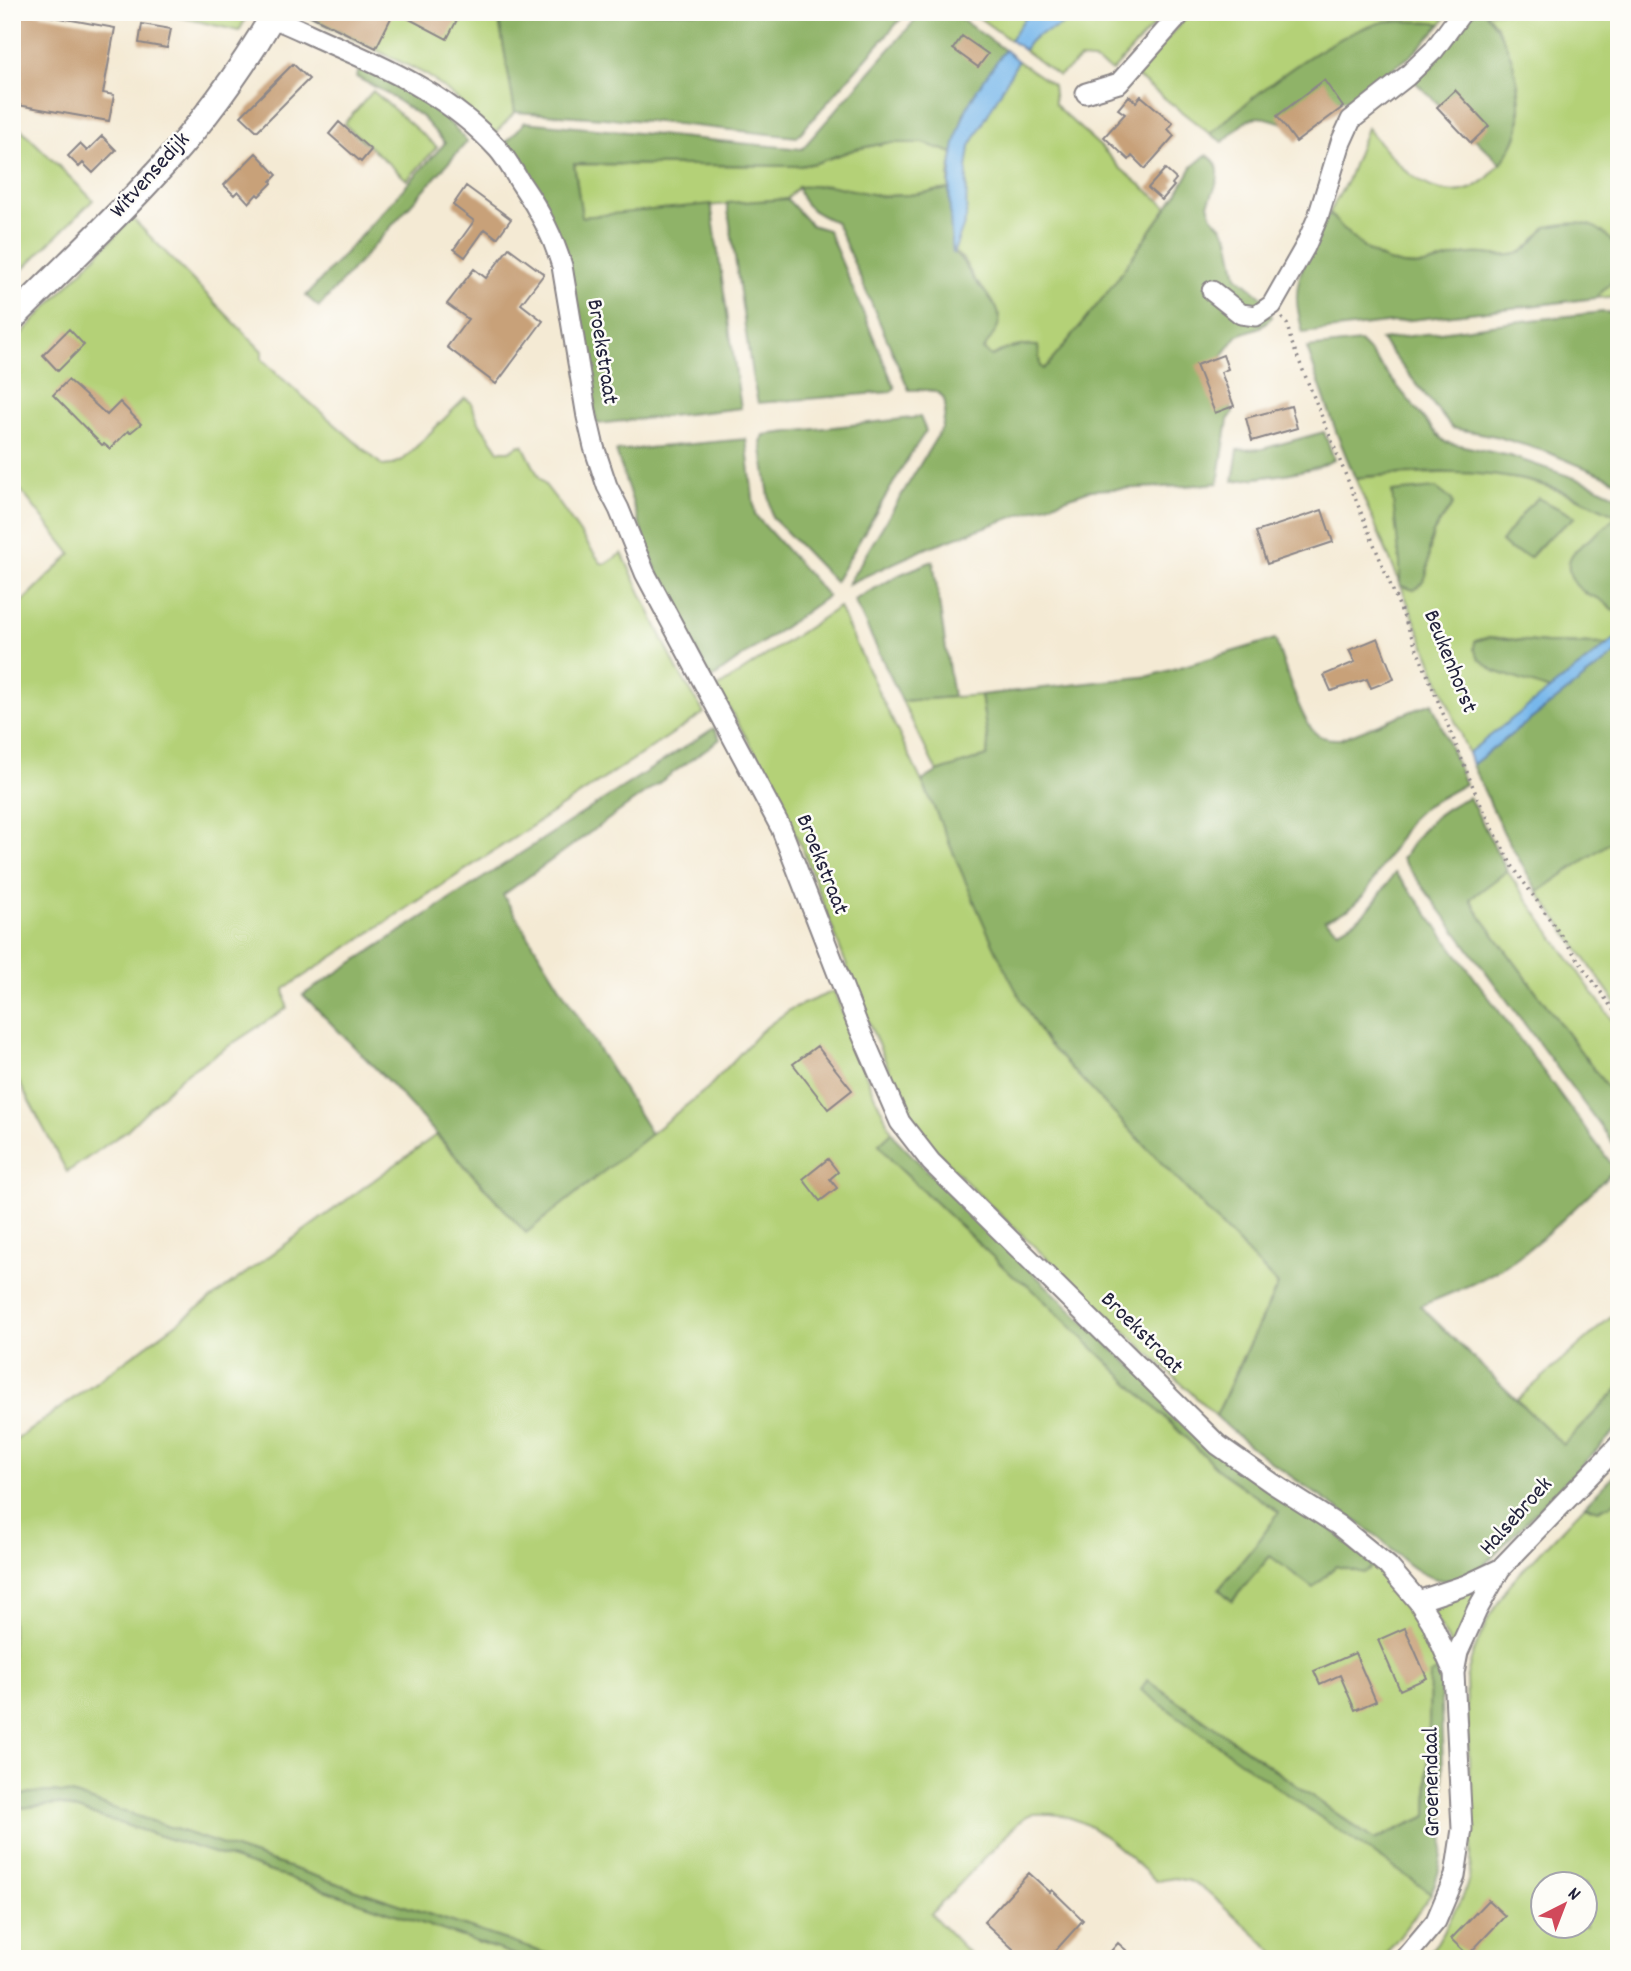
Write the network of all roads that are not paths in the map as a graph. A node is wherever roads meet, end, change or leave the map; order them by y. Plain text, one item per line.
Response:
1 (1182, 12) edge
2 (1462, 12) edge
3 (273, 15) edge
4 (1086, 93) dead end
5 (1212, 291) dead end
6 (12, 319) edge
7 (1619, 1445) edge
8 (1500, 1569) junction
9 (1418, 1601) junction
10 (1454, 1673) junction
11 (1404, 1959) edge

1 - 4 street
2 - 5 street
3 - 6 street, Witvensedijk
3 - 9 street, Broekstraat
7 - 8 street, Halsebroek
8 - 9 street
8 - 10 street, Halsebroek
9 - 10 street, Broekstraat
10 - 11 street, Groenendaal

